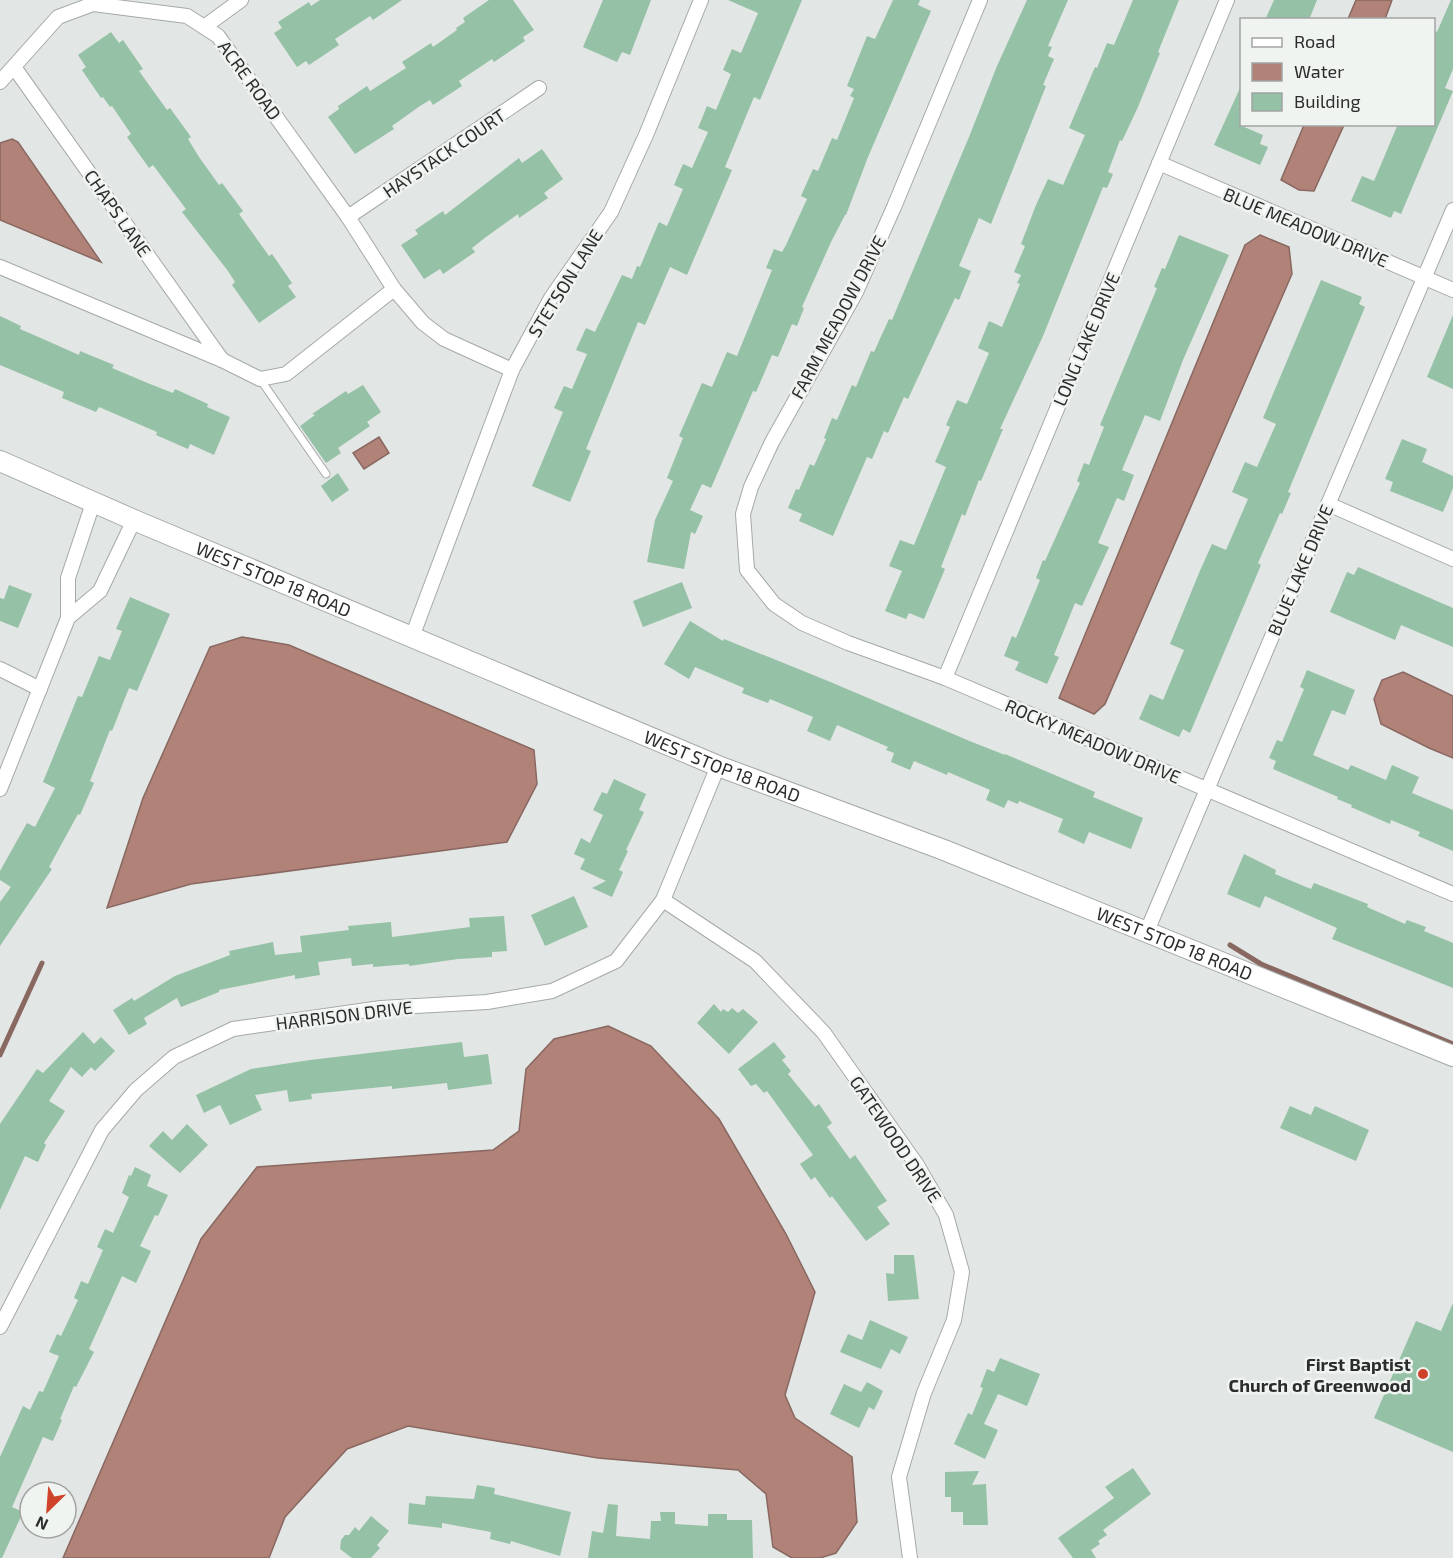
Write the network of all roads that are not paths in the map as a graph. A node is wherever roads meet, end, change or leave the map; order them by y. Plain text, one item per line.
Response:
1 (241, 0) edge
2 (701, 0) edge
3 (980, 0) edge
4 (1227, 0) edge
5 (204, 27) junction
6 (14, 67) junction
7 (0, 82) edge
8 (540, 88) dead end
9 (1159, 163) junction
10 (1453, 210) edge
11 (348, 217) junction
12 (0, 267) edge
13 (1424, 278) junction
14 (394, 289) junction
15 (1453, 290) edge
16 (222, 360) junction
17 (512, 370) junction
18 (260, 378) junction
19 (0, 461) edge
20 (326, 474) dead end
21 (93, 502) junction
22 (1328, 504) junction
23 (134, 520) junction
24 (1453, 560) edge
25 (747, 570) joint
26 (68, 618) junction
27 (412, 637) junction
28 (0, 669) edge
29 (945, 678) junction
30 (40, 689) junction
31 (718, 766) junction
32 (0, 789) edge
33 (1208, 789) junction
34 (1453, 894) edge
35 (663, 900) junction
36 (1147, 931) junction
37 (1453, 1056) edge
38 (0, 1326) edge
39 (910, 1558) edge

1 - 5 street
2 - 17 street, STETSON LANE
3 - 25 street, FARM MEADOW DRIVE
4 - 9 street, LONG LAKE DRIVE
5 - 6 street, ACRE ROAD
5 - 11 street, ACRE ROAD
6 - 7 street, ACRE ROAD
6 - 16 street, CHAPS LANE
8 - 11 street, HAYSTACK COURT
9 - 13 street, BLUE MEADOW DRIVE
9 - 29 street, LONG LAKE DRIVE
10 - 13 street, BLUE LAKE DRIVE
11 - 14 street, ACRE ROAD
12 - 16 street
13 - 15 street, BLUE MEADOW DRIVE
13 - 22 street, BLUE LAKE DRIVE
14 - 17 street, ACRE ROAD
14 - 18 street
16 - 18 street
17 - 27 street, STETSON LANE
18 - 20 lane
19 - 21 street, WEST STOP 18 ROAD
21 - 23 street, WEST STOP 18 ROAD
21 - 26 street
22 - 24 street
22 - 33 street, BLUE LAKE DRIVE
23 - 26 street
23 - 27 street, WEST STOP 18 ROAD
25 - 29 street, ROCKY MEADOW DRIVE
26 - 30 street
27 - 31 street, WEST STOP 18 ROAD
28 - 30 street
29 - 33 street, ROCKY MEADOW DRIVE
30 - 32 street
31 - 35 street, HARRISON DRIVE
31 - 36 street, WEST STOP 18 ROAD
33 - 34 street, ROCKY MEADOW DRIVE
33 - 36 street, BLUE LAKE DRIVE
35 - 38 street, HARRISON DRIVE
35 - 39 street, GATEWOOD DRIVE
36 - 37 street, WEST STOP 18 ROAD

